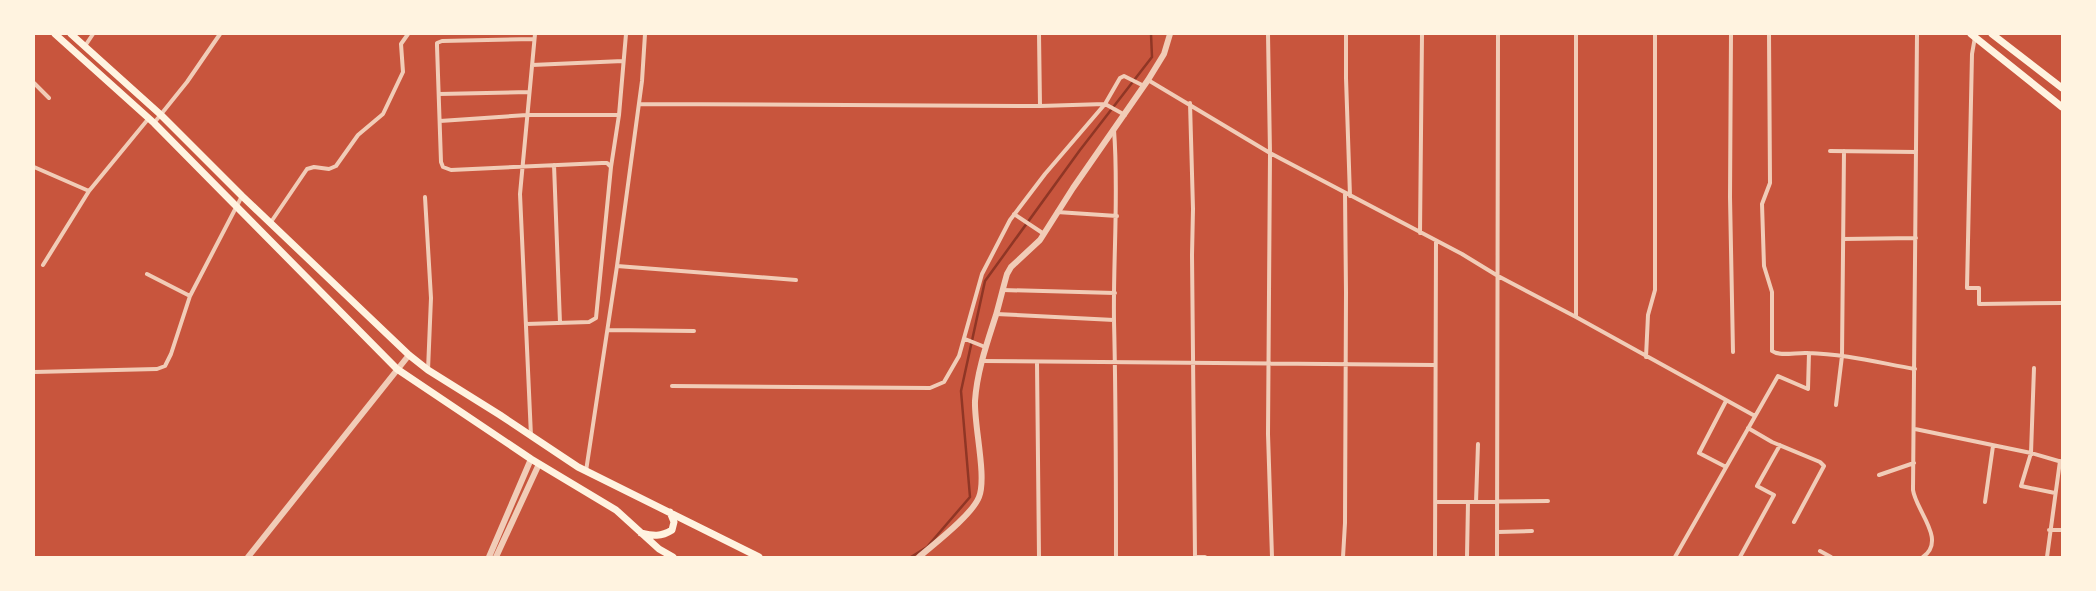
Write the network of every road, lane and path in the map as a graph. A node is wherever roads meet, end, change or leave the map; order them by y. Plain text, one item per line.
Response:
1 (55, 34) edge
2 (71, 34) edge
3 (93, 34) edge
4 (220, 34) edge
5 (408, 34) edge
6 (535, 34) edge
7 (626, 34) edge
8 (645, 34) edge
9 (1039, 34) edge
10 (1170, 34) edge
11 (1268, 34) edge
12 (1346, 34) edge
13 (1422, 34) edge
14 (1498, 34) edge
15 (1576, 34) edge
16 (1655, 34) edge
17 (1731, 34) edge
18 (1769, 34) edge
19 (1917, 34) edge
20 (1992, 34) edge
21 (1973, 36) edge
22 (534, 39) junction
23 (85, 46) junction
24 (623, 61) junction
25 (532, 64) junction
26 (1148, 80) junction
27 (34, 83) edge
28 (1142, 84) junction
29 (2062, 88) edge
30 (529, 92) junction
31 (439, 94) junction
32 (49, 98) dead end
33 (1190, 103) junction
34 (639, 104) junction
35 (1107, 105) junction
36 (1040, 106) junction
37 (2062, 107) edge
38 (1122, 113) junction
39 (619, 114) junction
40 (161, 115) junction
41 (527, 115) junction
42 (151, 121) junction
43 (440, 121) junction
44 (1114, 130) junction
45 (1830, 151) dead end
46 (1844, 151) junction
47 (1916, 152) junction
48 (1270, 153) junction
49 (554, 165) junction
50 (34, 167) edge
51 (522, 167) junction
52 (611, 167) junction
53 (89, 191) junction
54 (1345, 193) junction
55 (242, 196) junction
56 (1350, 196) junction
57 (424, 197) dead end
58 (237, 205) junction
59 (1057, 212) junction
60 (1014, 214) junction
61 (1117, 216) junction
62 (271, 222) junction
63 (1042, 232) junction
64 (1420, 233) junction
65 (1843, 238) junction
66 (1916, 238) junction
67 (1436, 241) junction
68 (43, 265) dead end
69 (617, 266) junction
70 (147, 274) dead end
71 (1498, 276) junction
72 (796, 280) dead end
73 (1003, 290) junction
74 (1115, 293) junction
75 (190, 296) junction
76 (2062, 303) edge
77 (996, 314) junction
78 (1576, 317) junction
79 (1114, 320) junction
80 (560, 323) junction
81 (526, 324) junction
82 (608, 330) junction
83 (694, 331) dead end
84 (967, 340) junction
85 (982, 346) junction
86 (1733, 352) dead end
87 (1809, 353) junction
88 (409, 355) junction
89 (1842, 356) junction
90 (1646, 357) junction
91 (982, 361) junction
92 (1037, 362) junction
93 (1116, 362) junction
94 (1194, 362) junction
95 (1269, 364) junction
96 (1345, 365) junction
97 (1434, 365) junction
98 (2034, 368) dead end
99 (397, 369) junction
100 (1915, 369) junction
101 (428, 370) junction
102 (34, 372) edge
103 (672, 386) dead end
104 (1726, 401) junction
105 (1836, 405) dead end
106 (1755, 416) junction
107 (1748, 428) junction
108 (1915, 429) junction
109 (531, 436) junction
110 (1478, 444) dead end
111 (1780, 445) junction
112 (1993, 446) junction
113 (2031, 453) junction
114 (531, 459) junction
115 (2061, 461) edge
116 (1914, 463) junction
117 (539, 464) junction
118 (1726, 467) junction
119 (586, 472) junction
120 (1879, 475) dead end
121 (2055, 493) junction
122 (1548, 501) dead end
123 (1435, 502) junction
124 (1468, 502) junction
125 (1476, 502) junction
126 (1498, 502) junction
127 (1985, 502) dead end
128 (670, 512) junction
129 (1794, 522) dead end
130 (2049, 530) junction
131 (2062, 530) edge
132 (1532, 531) dead end
133 (1498, 532) junction
134 (640, 533) junction
135 (1820, 551) dead end
136 (1825, 556) edge
137 (2047, 556) edge
138 (248, 557) edge
139 (490, 557) edge
140 (496, 557) edge
141 (673, 557) edge
142 (759, 557) edge
143 (919, 557) edge
144 (1039, 557) edge
145 (1116, 557) edge
146 (1195, 557) edge
147 (1205, 557) edge
148 (1272, 557) edge
149 (1342, 557) edge
150 (1435, 557) edge
151 (1467, 557) edge
152 (1497, 557) edge
153 (1675, 557) edge
154 (1740, 557) edge
155 (1831, 557) edge
156 (1923, 557) edge

1 - 42 main road
2 - 23 main road
3 - 23 street
4 - 40 street
5 - 62 street
6 - 22 street
7 - 24 street
8 - 34 street
9 - 36 street
10 - 26 street
11 - 48 street
12 - 56 street
13 - 64 street
14 - 71 street
15 - 78 street
16 - 90 street
17 - 86 street
18 - 87 street
19 - 47 street
20 - 29 main road
21 - 37 main road
21 - 76 street
22 - 25 street
22 - 31 street
23 - 40 main road
24 - 25 street
24 - 39 street
25 - 30 street
26 - 28 street
26 - 33 street
27 - 32 street
28 - 35 street
28 - 38 street
30 - 31 street
30 - 41 street
31 - 43 street
33 - 48 street
33 - 94 street
34 - 36 street
34 - 69 street
35 - 36 street
35 - 38 street
35 - 60 street
38 - 44 street
39 - 41 street
39 - 52 street
40 - 42 street
40 - 55 main road
41 - 43 street
41 - 51 street
42 - 53 street
42 - 58 main road
43 - 51 street
44 - 59 street
44 - 61 street
45 - 46 street
46 - 47 street
46 - 65 street
47 - 66 street
48 - 54 street
48 - 95 street
49 - 51 street
49 - 52 street
49 - 80 street
50 - 53 street
51 - 81 street
52 - 80 street
53 - 68 street
54 - 56 street
54 - 96 street
55 - 58 street
55 - 62 main road
56 - 64 street
57 - 101 street
58 - 75 street
58 - 99 main road
59 - 61 street
59 - 63 street
60 - 63 street
60 - 84 street
61 - 74 street
62 - 88 main road
63 - 73 street
64 - 67 street
65 - 66 street
65 - 89 street
66 - 100 street
67 - 71 street
67 - 97 street
69 - 72 street
69 - 82 street
70 - 75 street
71 - 78 street
71 - 126 street
73 - 74 street
73 - 77 street
74 - 79 street
75 - 102 street
77 - 79 street
77 - 85 street
78 - 90 street
79 - 93 street
80 - 81 street
81 - 109 street
82 - 83 street
82 - 119 street
84 - 85 street
84 - 103 street
85 - 91 street
87 - 89 street
87 - 106 street
88 - 99 street
88 - 101 main road
89 - 100 street
89 - 105 street
90 - 104 street
91 - 92 street
91 - 143 street
92 - 93 street
92 - 144 street
93 - 94 street
93 - 145 street
94 - 95 street
94 - 146 street
95 - 96 street
95 - 148 street
96 - 97 street
96 - 149 street
97 - 123 street
98 - 113 street
99 - 114 main road
99 - 138 street
100 - 108 street
101 - 109 main road
104 - 106 street
104 - 118 street
106 - 107 street
107 - 111 street
107 - 118 street
108 - 112 street
108 - 116 street
109 - 119 main road
110 - 125 street
111 - 129 street
111 - 154 street
112 - 113 street
112 - 127 street
113 - 115 street
113 - 121 street
114 - 117 main road
114 - 139 street
115 - 121 street
116 - 120 street
116 - 156 street
117 - 134 main road
117 - 140 street
118 - 153 street
119 - 128 main road
121 - 130 street
122 - 126 street
123 - 124 street
123 - 150 street
124 - 125 street
124 - 151 street
125 - 126 street
126 - 133 street
128 - 134 main road
128 - 142 main road
130 - 131 street
130 - 137 street
132 - 133 street
133 - 152 street
134 - 141 main road
135 - 136 street
136 - 155 street
146 - 147 street

